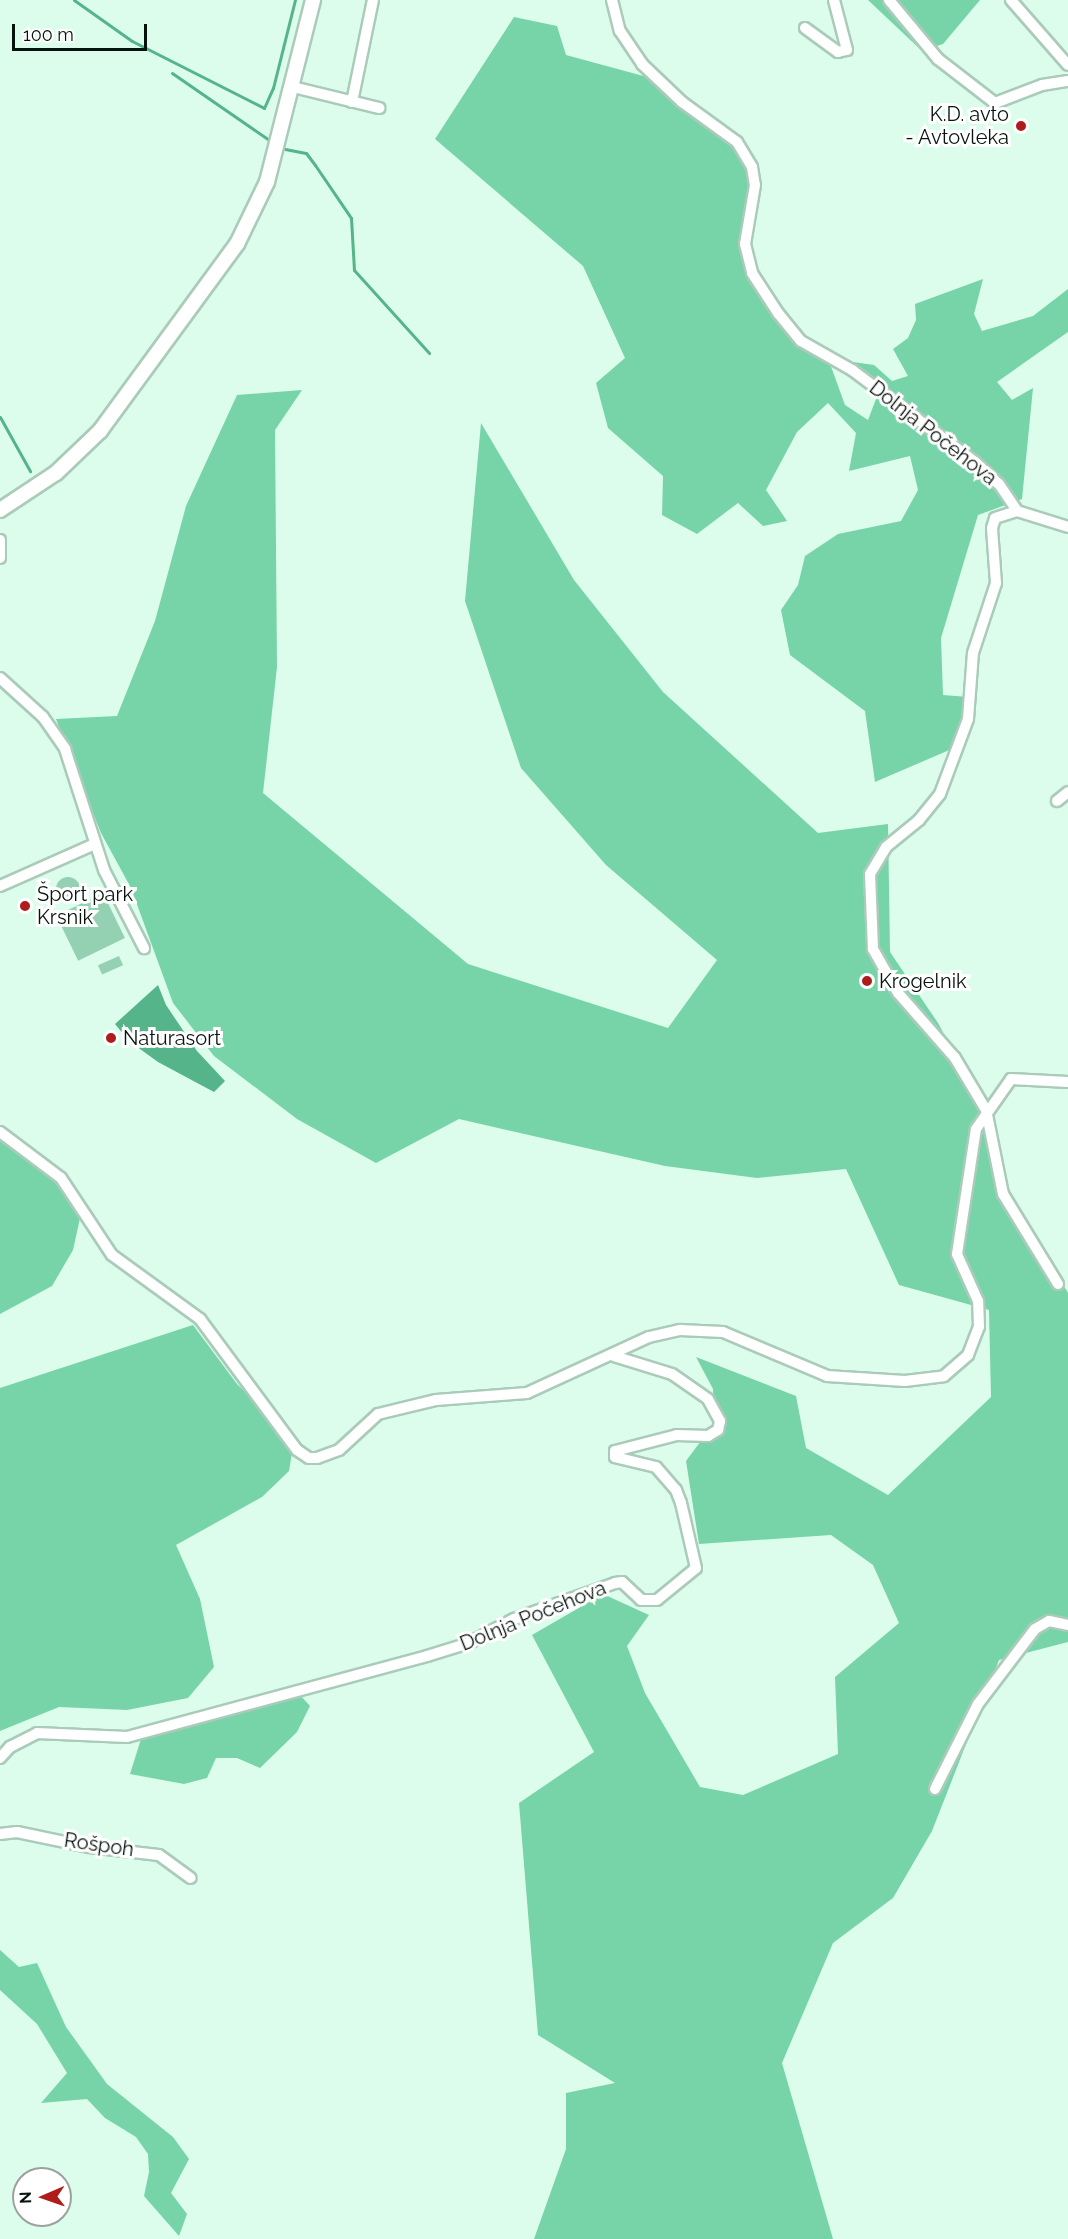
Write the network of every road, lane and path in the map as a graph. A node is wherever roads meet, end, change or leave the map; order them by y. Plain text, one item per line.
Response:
1 (313, 0) edge
2 (373, 0) edge
3 (612, 0) edge
4 (834, 0) edge
5 (889, 0) edge
6 (1011, 0) edge
7 (805, 28) dead end
8 (1068, 65) edge
9 (1068, 81) edge
10 (293, 87) junction
11 (352, 102) junction
12 (379, 108) dead end
13 (0, 510) edge
14 (1017, 511) junction
15 (1068, 527) edge
16 (0, 540) edge
17 (0, 558) edge
18 (0, 678) edge
19 (1068, 792) edge
20 (1057, 801) dead end
21 (95, 844) junction
22 (0, 886) edge
23 (144, 948) dead end
24 (1068, 1082) edge
25 (986, 1110) junction
26 (0, 1132) edge
27 (1058, 1284) dead end
28 (614, 1356) junction
29 (1068, 1625) edge
30 (0, 1758) edge
31 (935, 1789) dead end
32 (0, 1834) edge
33 (191, 1878) dead end

1 - 10 main road
2 - 11 street
3 - 14 street, Dolnja Počehova
4 - 7 street
5 - 9 street
6 - 8 street
10 - 11 street
10 - 13 main road
11 - 12 street
14 - 15 street
14 - 25 street, Dolnja Počehova
16 - 17 street
18 - 21 street
19 - 20 street
21 - 22 street
21 - 23 street
24 - 25 street
25 - 27 street
25 - 28 street
26 - 28 street
28 - 30 street, Dolnja Počehova
29 - 31 street
32 - 33 street, Rošpoh

